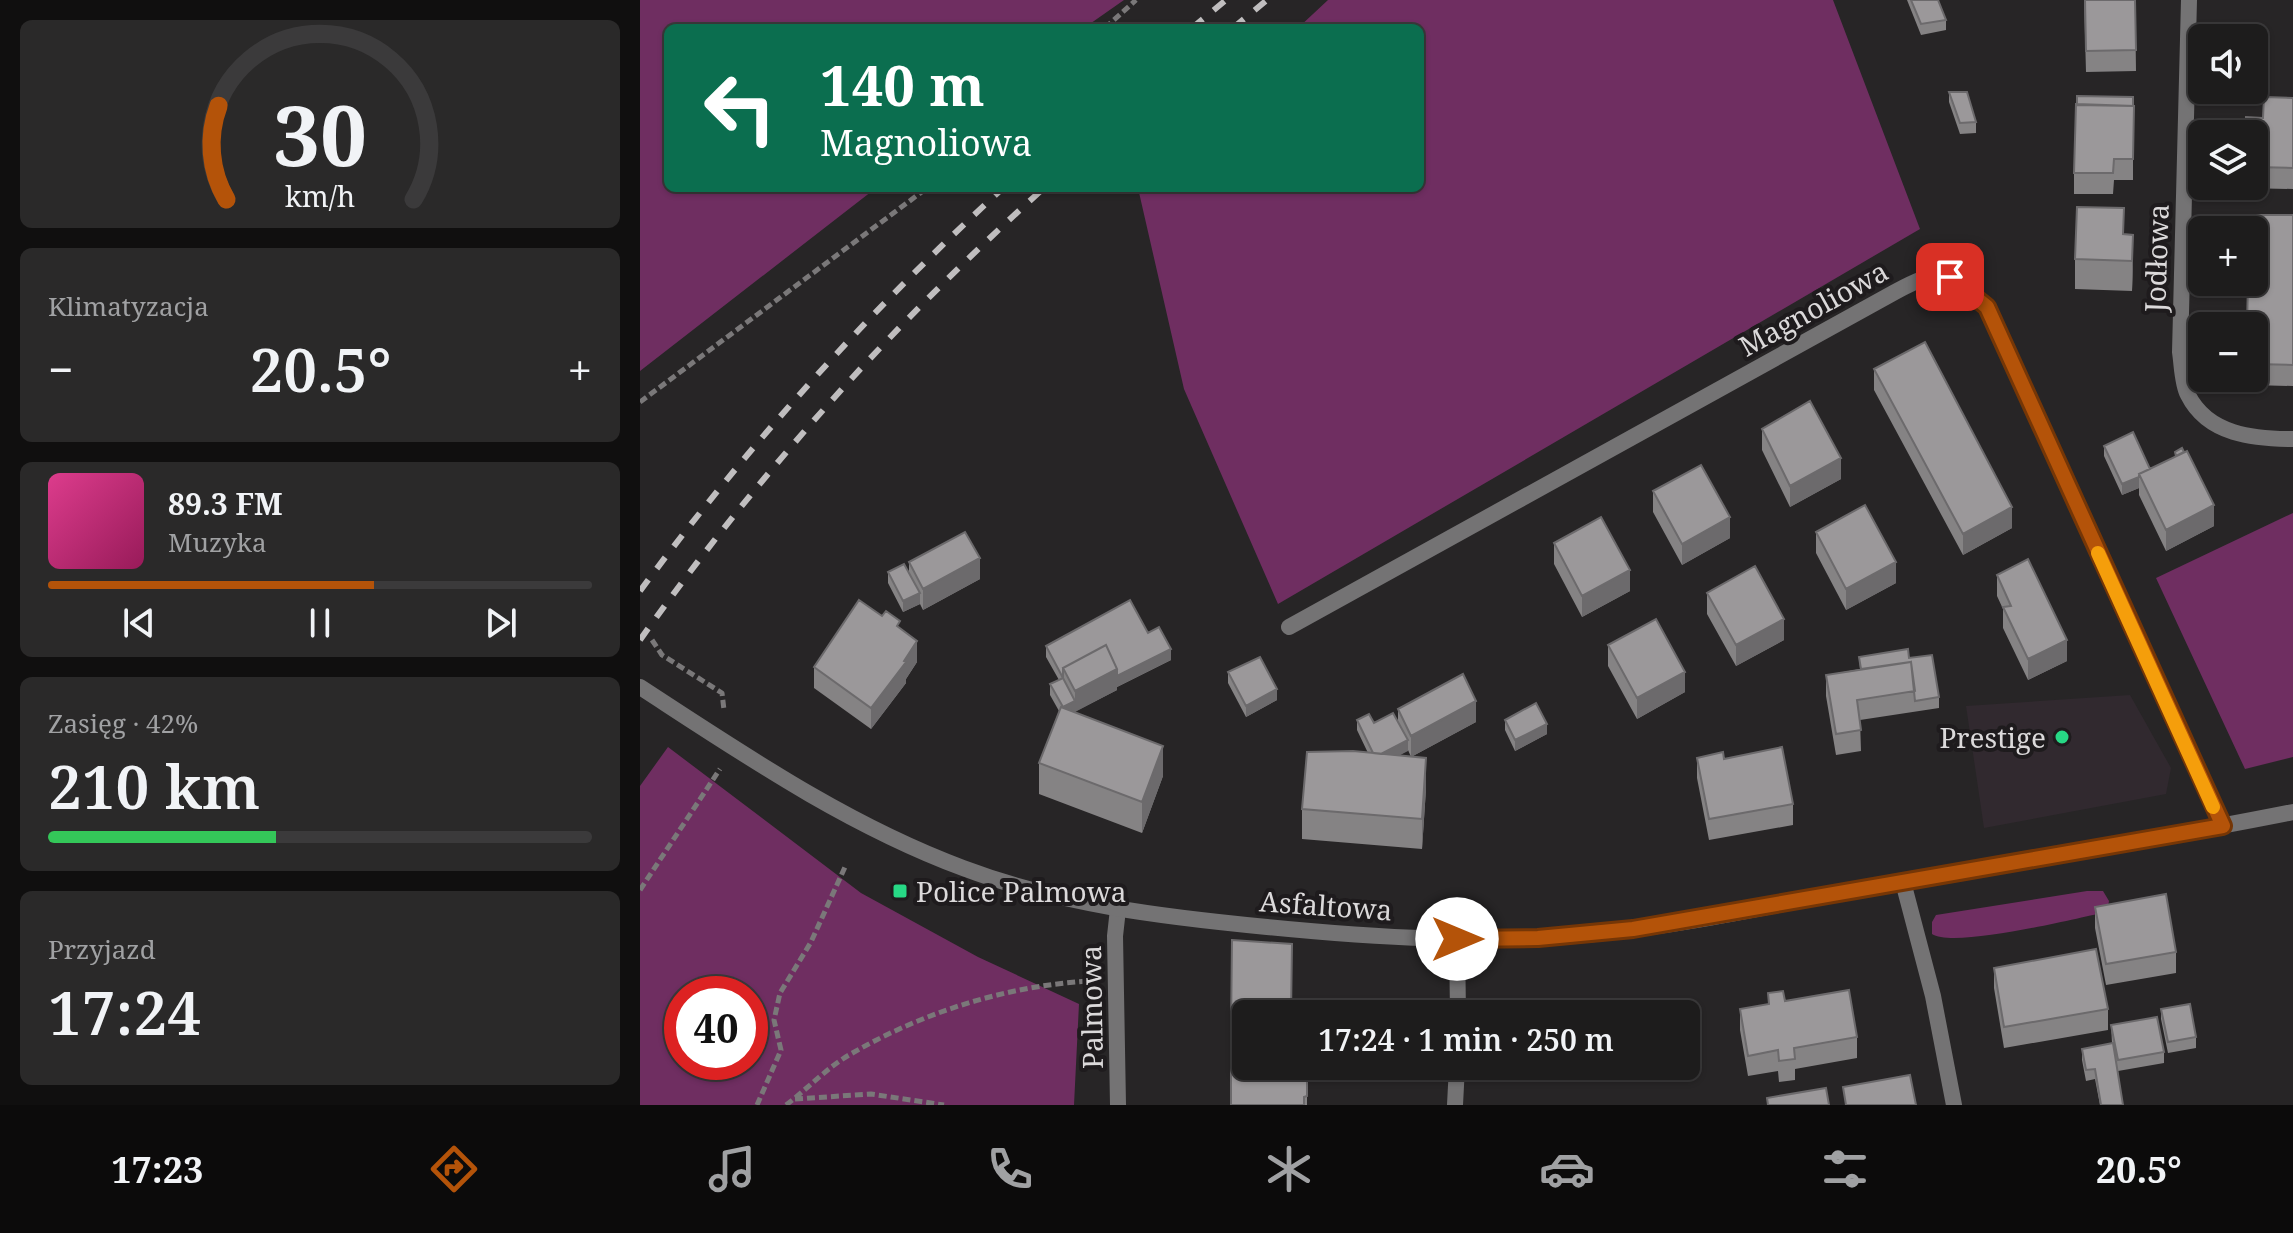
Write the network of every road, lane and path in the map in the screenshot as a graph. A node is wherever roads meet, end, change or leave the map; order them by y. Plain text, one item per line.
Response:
1 (1136, 0) edge
2 (2189, 0) edge
3 (1109, 24) edge
4 (922, 192) edge
5 (640, 402) edge
6 (2293, 439) edge
7 (1289, 627) dead end
8 (652, 640) dead end
9 (643, 688) edge
10 (724, 710) dead end
11 (733, 747) junction
12 (2293, 812) edge
13 (2223, 826) junction
14 (845, 867) dead end
15 (1903, 882) junction
16 (640, 890) edge
17 (1118, 909) junction
18 (1457, 939) junction
19 (1089, 981) dead end
20 (1458, 1000) edge
21 (1456, 1080) edge
22 (794, 1099) junction
23 (757, 1105) edge
24 (786, 1105) edge
25 (944, 1105) edge
26 (1118, 1105) edge
27 (1455, 1105) edge
28 (1954, 1105) edge

1 - 3 path
2 - 6 street, Jodłowa
4 - 5 path
7 - 13 street, Magnoliowa
8 - 10 path
9 - 11 street, Asfaltowa
11 - 16 path
11 - 17 street, Asfaltowa
12 - 13 street, Asfaltowa
13 - 15 street, Asfaltowa
14 - 23 path
15 - 18 street, Asfaltowa
15 - 28 street
17 - 18 street, Asfaltowa
17 - 26 street, Palmowa
18 - 20 street
19 - 22 path
21 - 27 street
22 - 24 path
22 - 25 path

